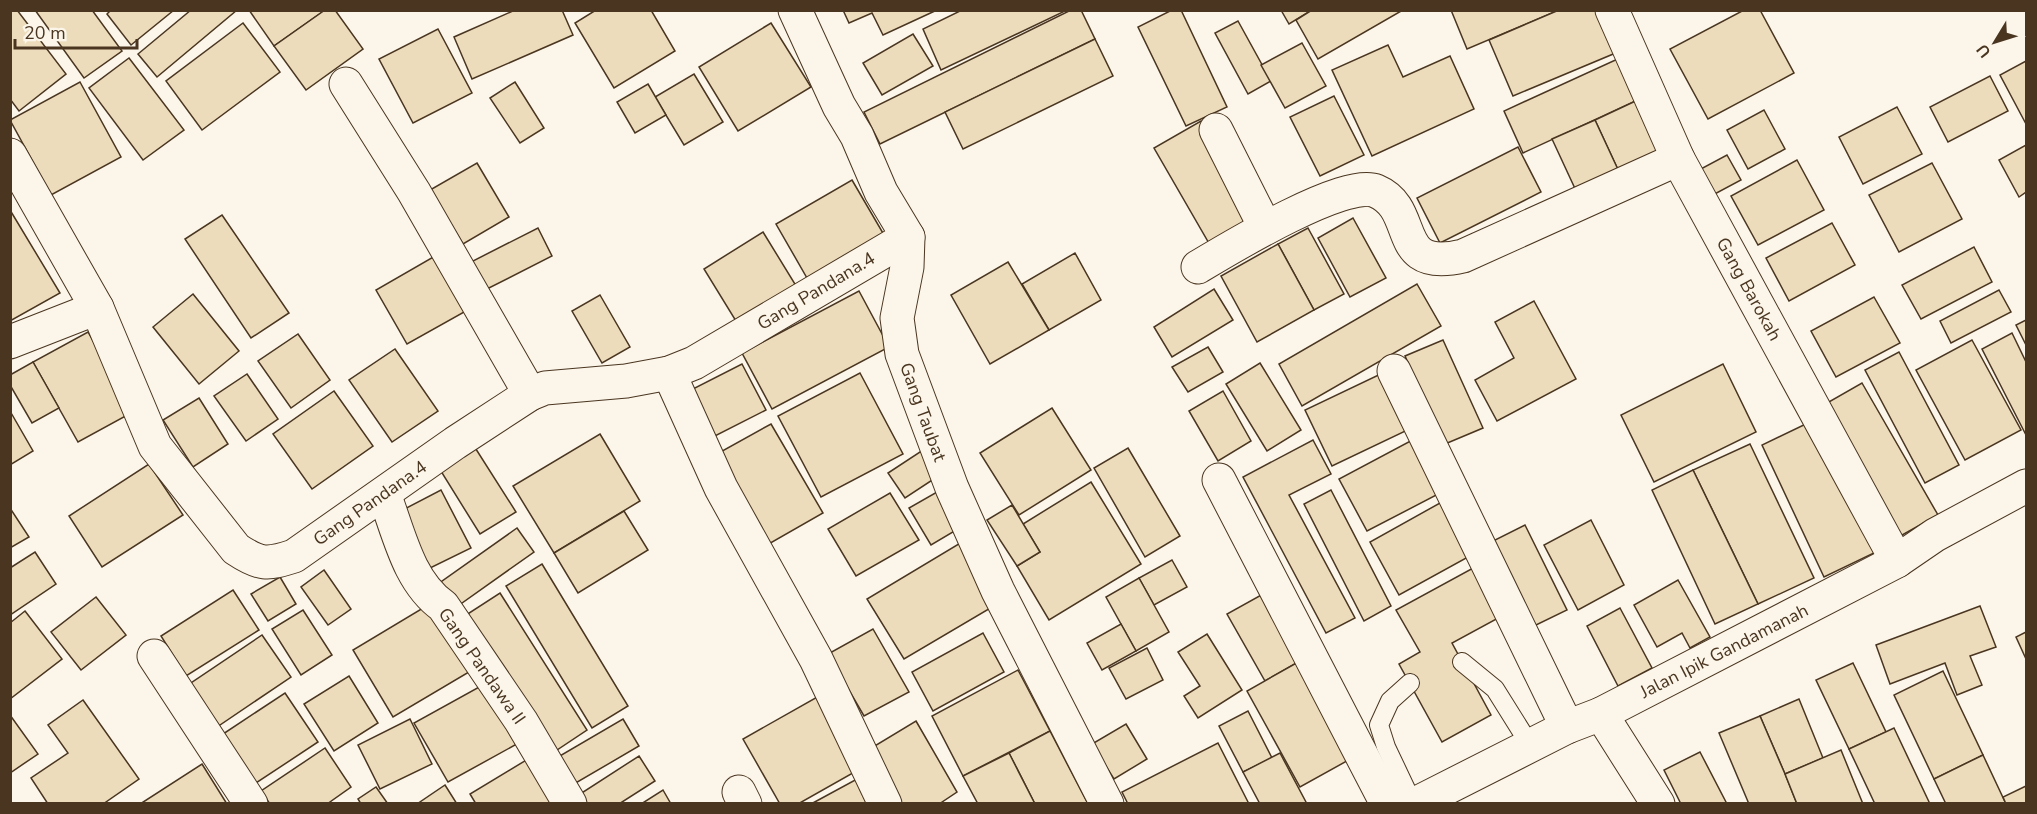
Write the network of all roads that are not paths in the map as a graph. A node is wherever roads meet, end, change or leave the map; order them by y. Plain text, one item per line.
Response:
1 (795, 10) edge
2 (1612, 10) edge
3 (346, 84) dead end
4 (1216, 130) dead end
5 (10, 156) edge
6 (1678, 159) junction
7 (1265, 227) junction
8 (908, 237) junction
9 (1198, 267) dead end
10 (97, 308) junction
11 (10, 342) edge
12 (1394, 371) dead end
13 (669, 373) junction
14 (530, 394) junction
15 (1219, 480) dead end
16 (2026, 486) edge
17 (384, 494) junction
18 (1897, 561) junction
19 (154, 656) dead end
20 (1462, 662) dead end
21 (1410, 683) dead end
22 (1601, 714) junction
23 (1567, 727) junction
24 (1530, 745) junction
25 (251, 804) edge
26 (570, 804) edge
27 (885, 804) edge
28 (1107, 804) edge
29 (1387, 804) edge
30 (1414, 804) edge
31 (1658, 804) edge

1 - 8 street
2 - 6 street, Gang Barokah
3 - 14 street
4 - 7 street
5 - 10 street, Gang Pandana.4
6 - 7 street
6 - 18 street, Gang Barokah
7 - 9 street
8 - 13 street, Gang Pandana.4
8 - 28 street, Gang Taubat
10 - 11 street
10 - 17 street, Gang Pandana.4
12 - 23 street
13 - 14 street, Gang Pandana.4
13 - 27 street
14 - 17 street, Gang Pandana.4
15 - 29 street
16 - 18 street, Jalan Ipik Gandamanah
17 - 26 street, Gang Pandawa II
18 - 22 street, Jalan Ipik Gandamanah
19 - 25 street
20 - 24 lane
21 - 30 lane
22 - 23 street, Jalan Ipik Gandamanah
22 - 31 street
23 - 24 street, Jalan Ipik Gandamanah
24 - 30 street, Jalan Ipik Gandamanah

